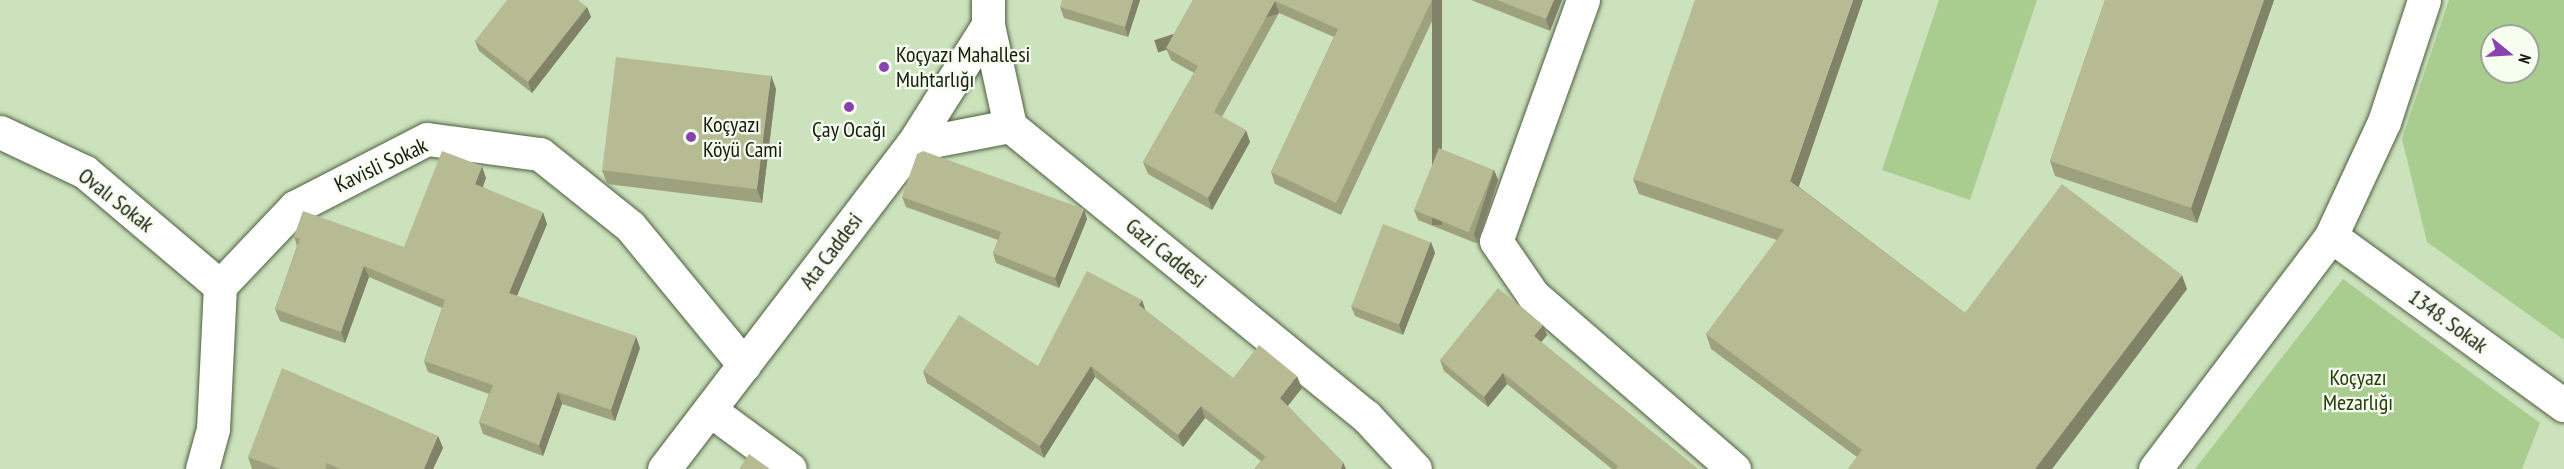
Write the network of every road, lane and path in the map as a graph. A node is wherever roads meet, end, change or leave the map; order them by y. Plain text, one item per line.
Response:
1 (1583, 0) edge
2 (2424, 0) edge
3 (988, 13) edge
4 (1010, 126) junction
5 (0, 132) edge
6 (912, 145) junction
7 (2331, 236) junction
8 (220, 286) junction
9 (744, 365) junction
10 (2564, 405) edge
11 (710, 410) junction
12 (202, 469) edge
13 (664, 469) edge
14 (790, 469) edge
15 (1415, 469) edge
16 (1734, 469) edge
17 (2155, 469) edge

1 - 16 street
2 - 7 street
3 - 4 street
3 - 6 street, Ata Caddesi
4 - 6 street
4 - 15 street, Gazi Caddesi
5 - 8 street, Ovalı Sokak
6 - 9 street, Ata Caddesi
7 - 10 street, 1348. Sokak
7 - 17 street
8 - 9 street, Kavisli Sokak
8 - 12 street
9 - 11 street, Ata Caddesi
11 - 13 street, Ata Caddesi
11 - 14 street

